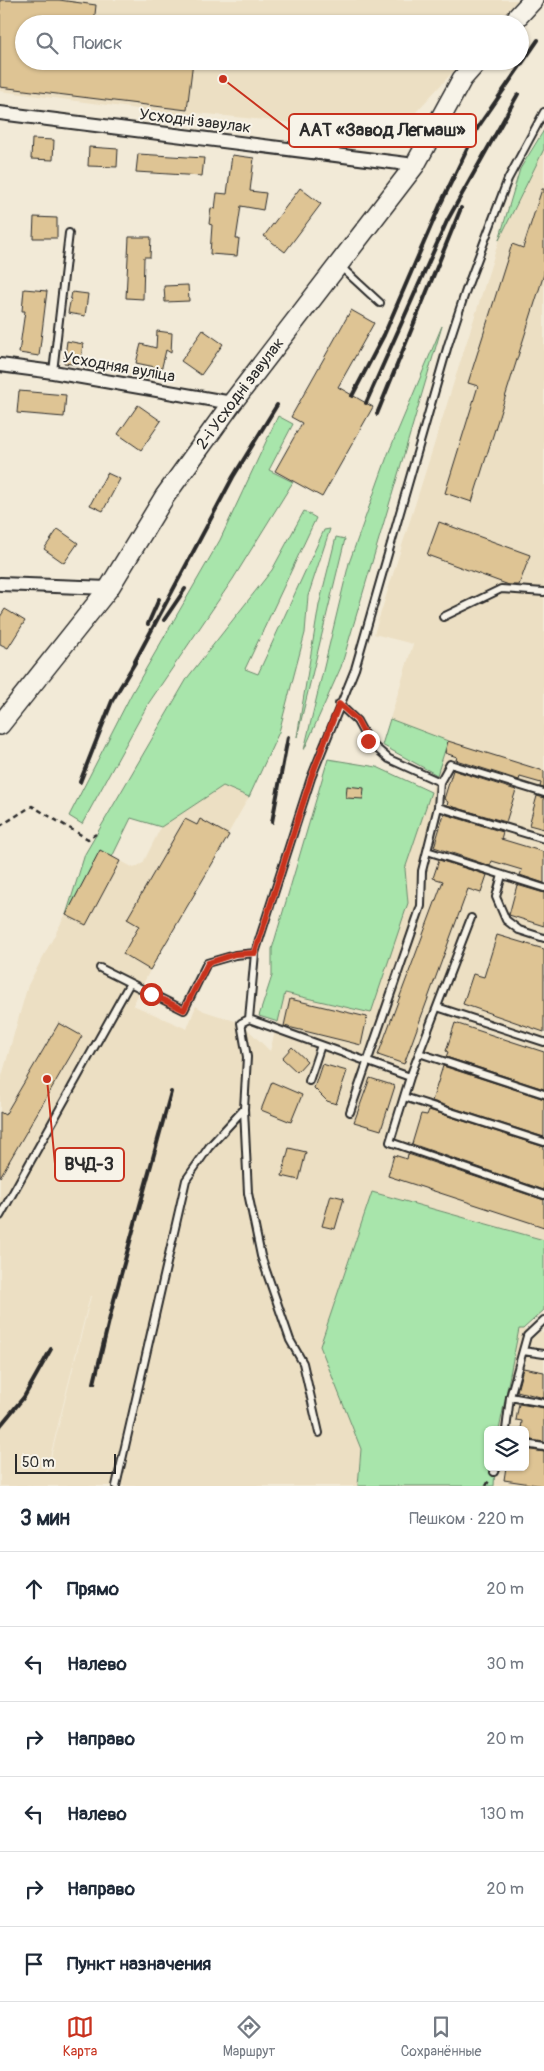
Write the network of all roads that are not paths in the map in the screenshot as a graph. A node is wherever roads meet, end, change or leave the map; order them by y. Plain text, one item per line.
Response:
1 (533, 0) edge
2 (519, 15) edge
3 (470, 70) edge
4 (544, 112) edge
5 (0, 113) edge
6 (415, 165) junction
7 (69, 232) dead end
8 (339, 265) junction
9 (380, 303) dead end
10 (0, 365) edge
11 (53, 372) junction
12 (232, 403) junction
13 (0, 584) edge
14 (108, 588) junction
15 (544, 592) edge
16 (443, 617) dead end
17 (339, 704) junction
18 (0, 725) edge
19 (440, 782) junction
20 (544, 793) edge
21 (438, 807) junction
22 (544, 839) edge
23 (427, 851) junction
24 (502, 875) junction
25 (544, 888) edge
26 (471, 918) dead end
27 (544, 938) edge
28 (255, 953) junction
29 (100, 968) dead end
30 (130, 983) junction
31 (437, 1007) junction
32 (249, 1019) junction
33 (544, 1042) edge
34 (321, 1045) junction
35 (419, 1053) junction
36 (369, 1062) junction
37 (410, 1077) junction
38 (309, 1081) dead end
39 (544, 1094) edge
40 (404, 1097) junction
41 (244, 1109) junction
42 (350, 1112) dead end
43 (544, 1142) edge
44 (544, 1195) edge
45 (0, 1216) edge
46 (544, 1320) edge
47 (523, 1351) junction
48 (544, 1354) edge
49 (510, 1397) junction
50 (544, 1402) edge
51 (506, 1426) edge
52 (319, 1433) dead end
53 (529, 1445) edge
54 (544, 1447) edge
55 (116, 1486) edge

1 - 2 street
3 - 6 street, 2-і Усходні завулак
4 - 17 lane
5 - 6 street, Усходні завулак
6 - 8 street, 2-і Усходні завулак
7 - 11 lane
8 - 9 lane
8 - 12 street, 2-і Усходні завулак
10 - 11 street, Усходняя вуліца
11 - 12 street, Усходняя вуліца
12 - 14 street, 2-і Усходні завулак
13 - 14 street
14 - 18 street, 2-і Усходні завулак
15 - 16 lane
17 - 19 lane
17 - 28 lane
19 - 20 lane
19 - 21 lane
21 - 22 lane
21 - 23 lane
23 - 24 lane
23 - 36 lane
24 - 25 lane
24 - 27 lane
26 - 31 lane
28 - 30 lane
28 - 32 lane
29 - 30 lane
30 - 45 lane
31 - 33 lane
31 - 35 lane
32 - 34 lane
32 - 41 lane
34 - 36 lane
34 - 38 lane
35 - 37 lane
35 - 39 lane
36 - 37 lane
36 - 42 lane
37 - 40 lane
40 - 43 lane
40 - 44 lane
41 - 52 lane
41 - 55 lane
46 - 47 lane
47 - 48 lane
47 - 49 lane
49 - 50 lane
49 - 51 lane
53 - 54 lane

